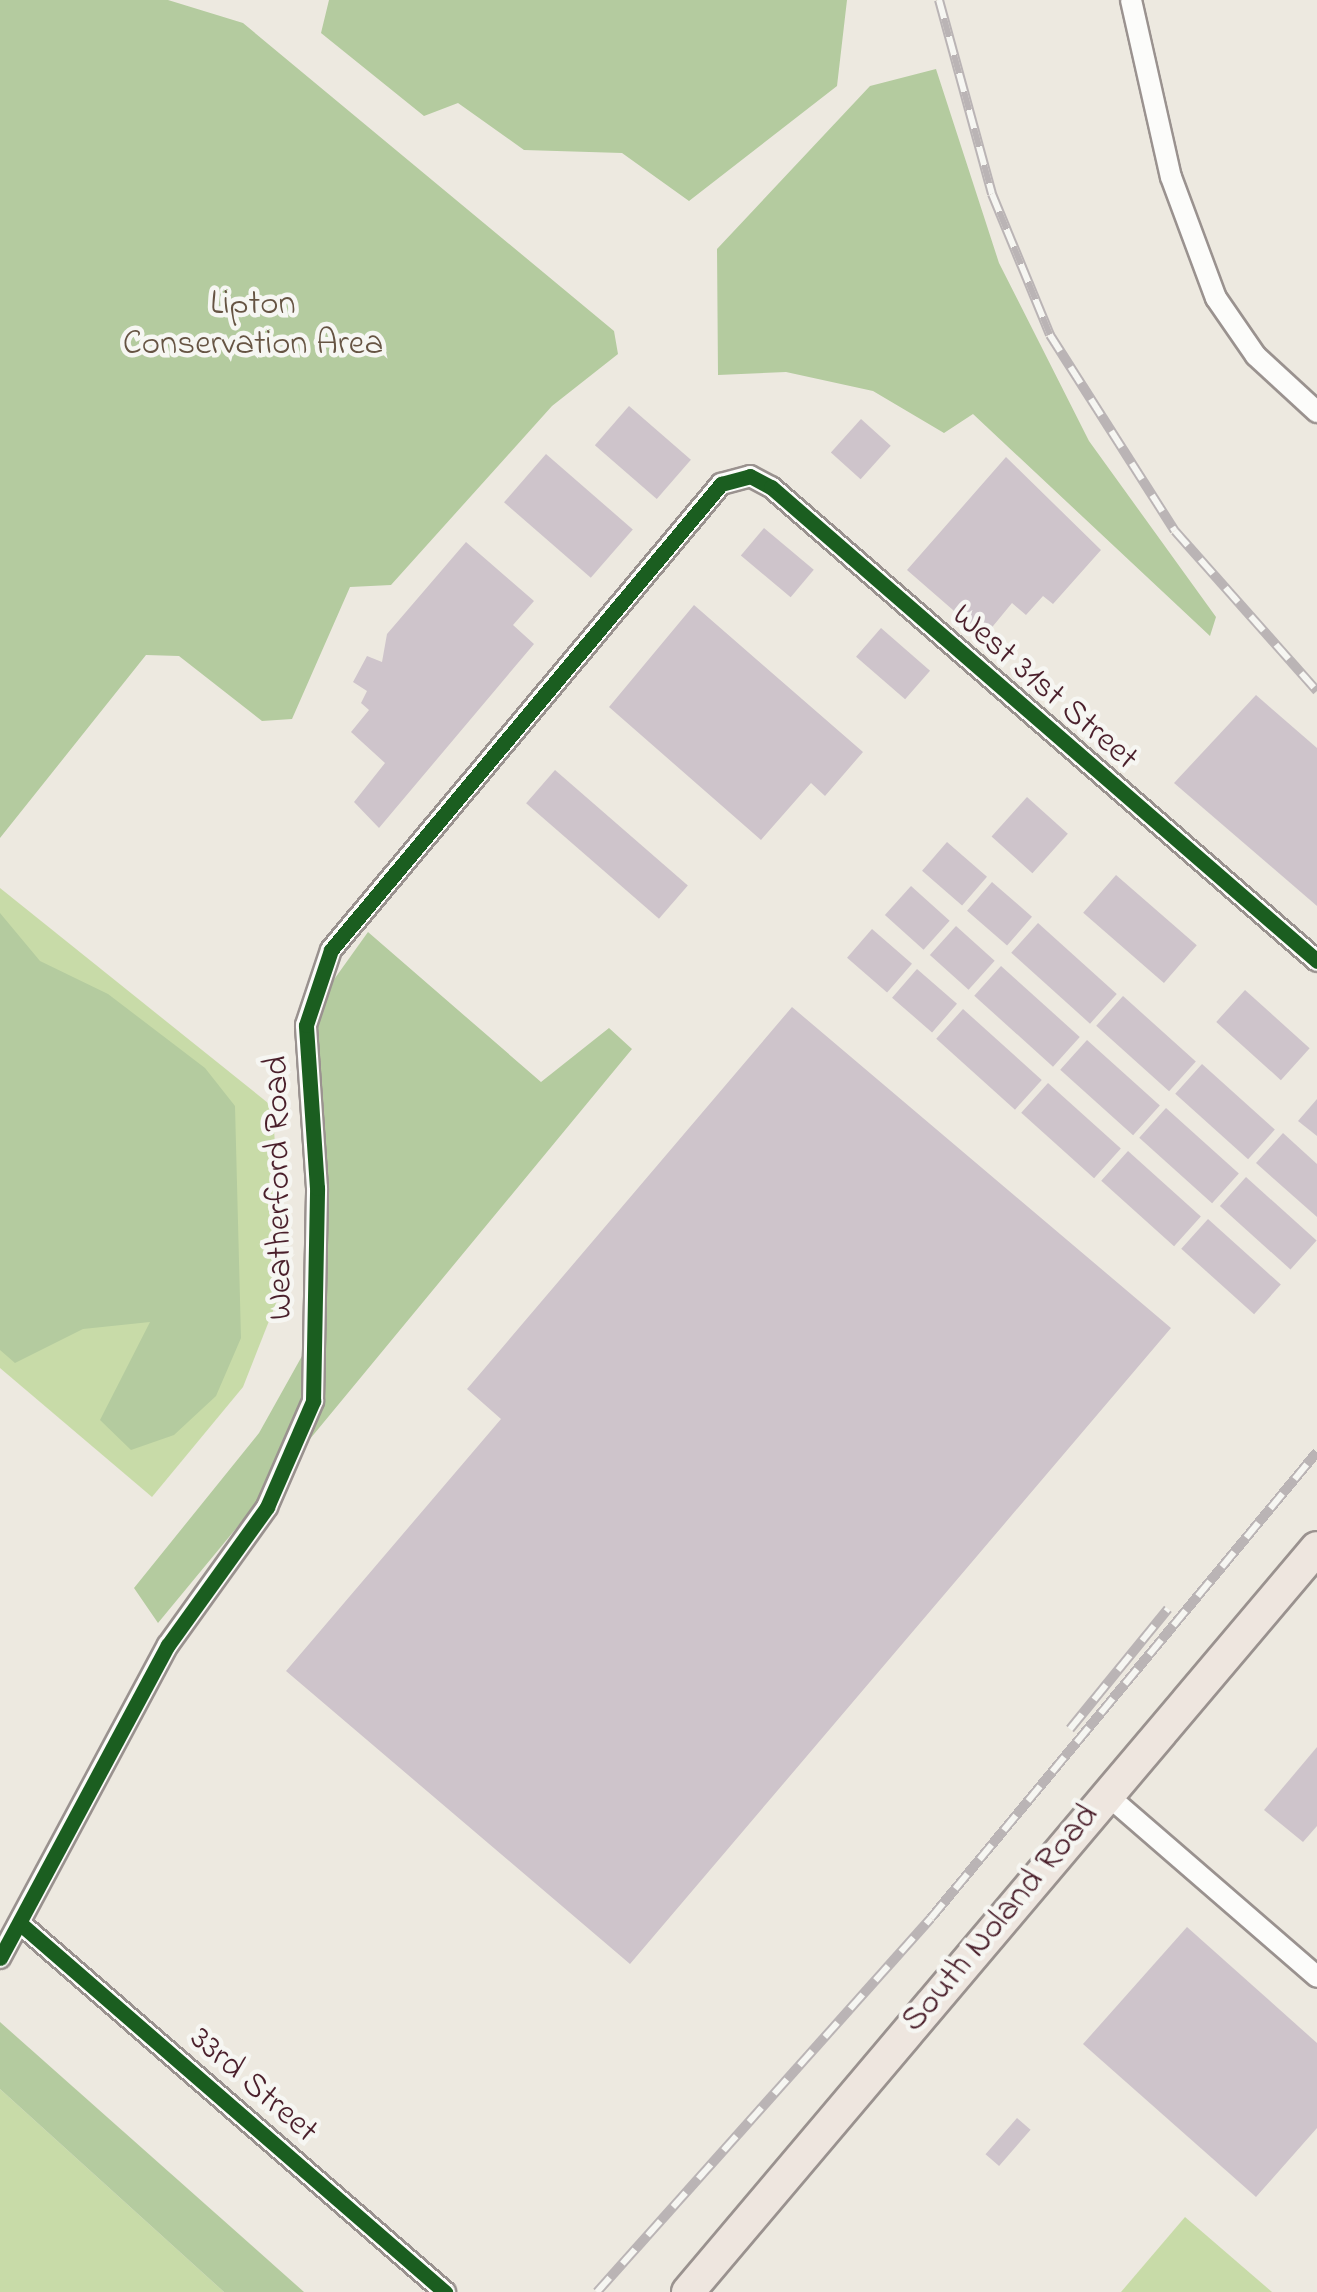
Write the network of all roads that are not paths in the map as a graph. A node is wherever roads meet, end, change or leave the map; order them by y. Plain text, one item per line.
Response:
1 (1130, 0) edge
2 (1317, 412) edge
3 (727, 481) joint
4 (1317, 962) edge
5 (1317, 1548) edge
6 (1106, 1794) junction
7 (23, 1926) junction
8 (0, 1958) edge
9 (1317, 1977) edge
10 (445, 2292) edge
11 (688, 2292) edge

1 - 2 street
3 - 4 street, West 31st Street
3 - 7 street, Weatherford Road
5 - 6 main road, South Noland Road
6 - 9 street
6 - 11 main road, South Noland Road
7 - 8 street, Weatherford Road
7 - 10 street, 33rd Street

